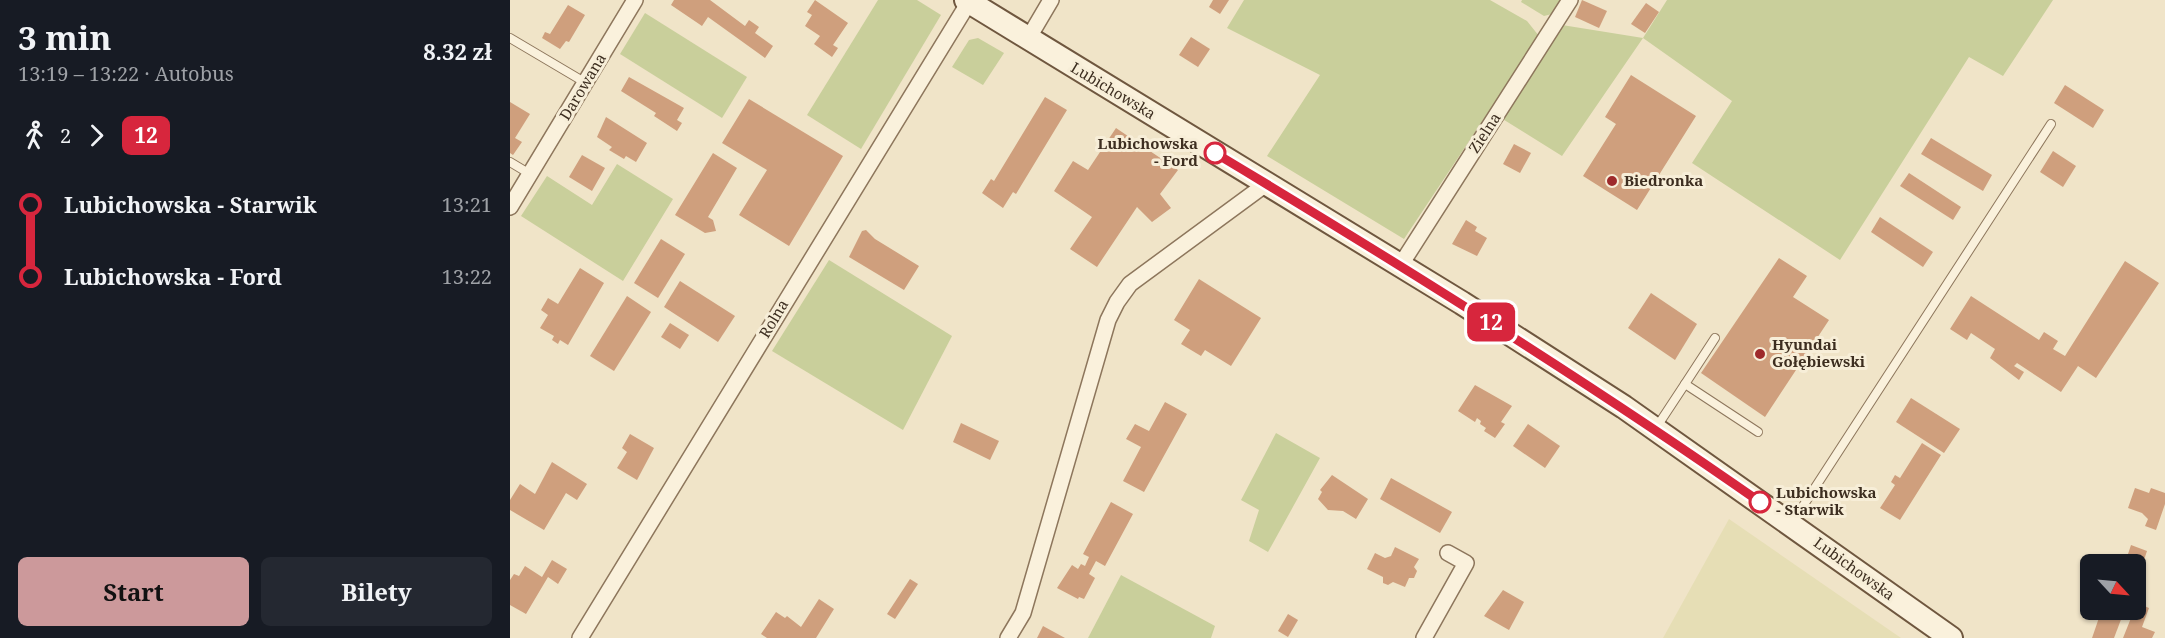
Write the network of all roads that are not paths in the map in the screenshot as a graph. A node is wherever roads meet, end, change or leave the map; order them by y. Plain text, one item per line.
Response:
1 (635, 0) edge
2 (1051, 0) edge
3 (1570, 0) edge
4 (967, 1) edge
5 (510, 38) edge
6 (1028, 39) junction
7 (586, 83) junction
8 (2051, 124) dead end
9 (510, 162) edge
10 (530, 174) junction
11 (1266, 184) junction
12 (510, 207) edge
13 (1400, 266) junction
14 (1715, 338) dead end
15 (1685, 384) junction
16 (1655, 429) junction
17 (1758, 432) dead end
18 (1791, 524) junction
19 (1448, 553) dead end
20 (580, 638) edge
21 (1008, 638) edge
22 (1424, 638) edge
23 (1951, 638) edge

1 - 7 street, Darowana
2 - 6 street
3 - 13 street, Zielna
4 - 6 street, Lubichowska
4 - 20 street, Rolna
5 - 7 lane
6 - 11 street, Lubichowska
7 - 10 street, Darowana
8 - 18 lane
9 - 10 lane
10 - 12 street, Darowana
11 - 13 street, Lubichowska
11 - 21 street
13 - 16 street, Lubichowska
14 - 15 lane
15 - 16 lane
15 - 17 lane
16 - 18 street, Lubichowska
18 - 23 street, Lubichowska
19 - 22 street

